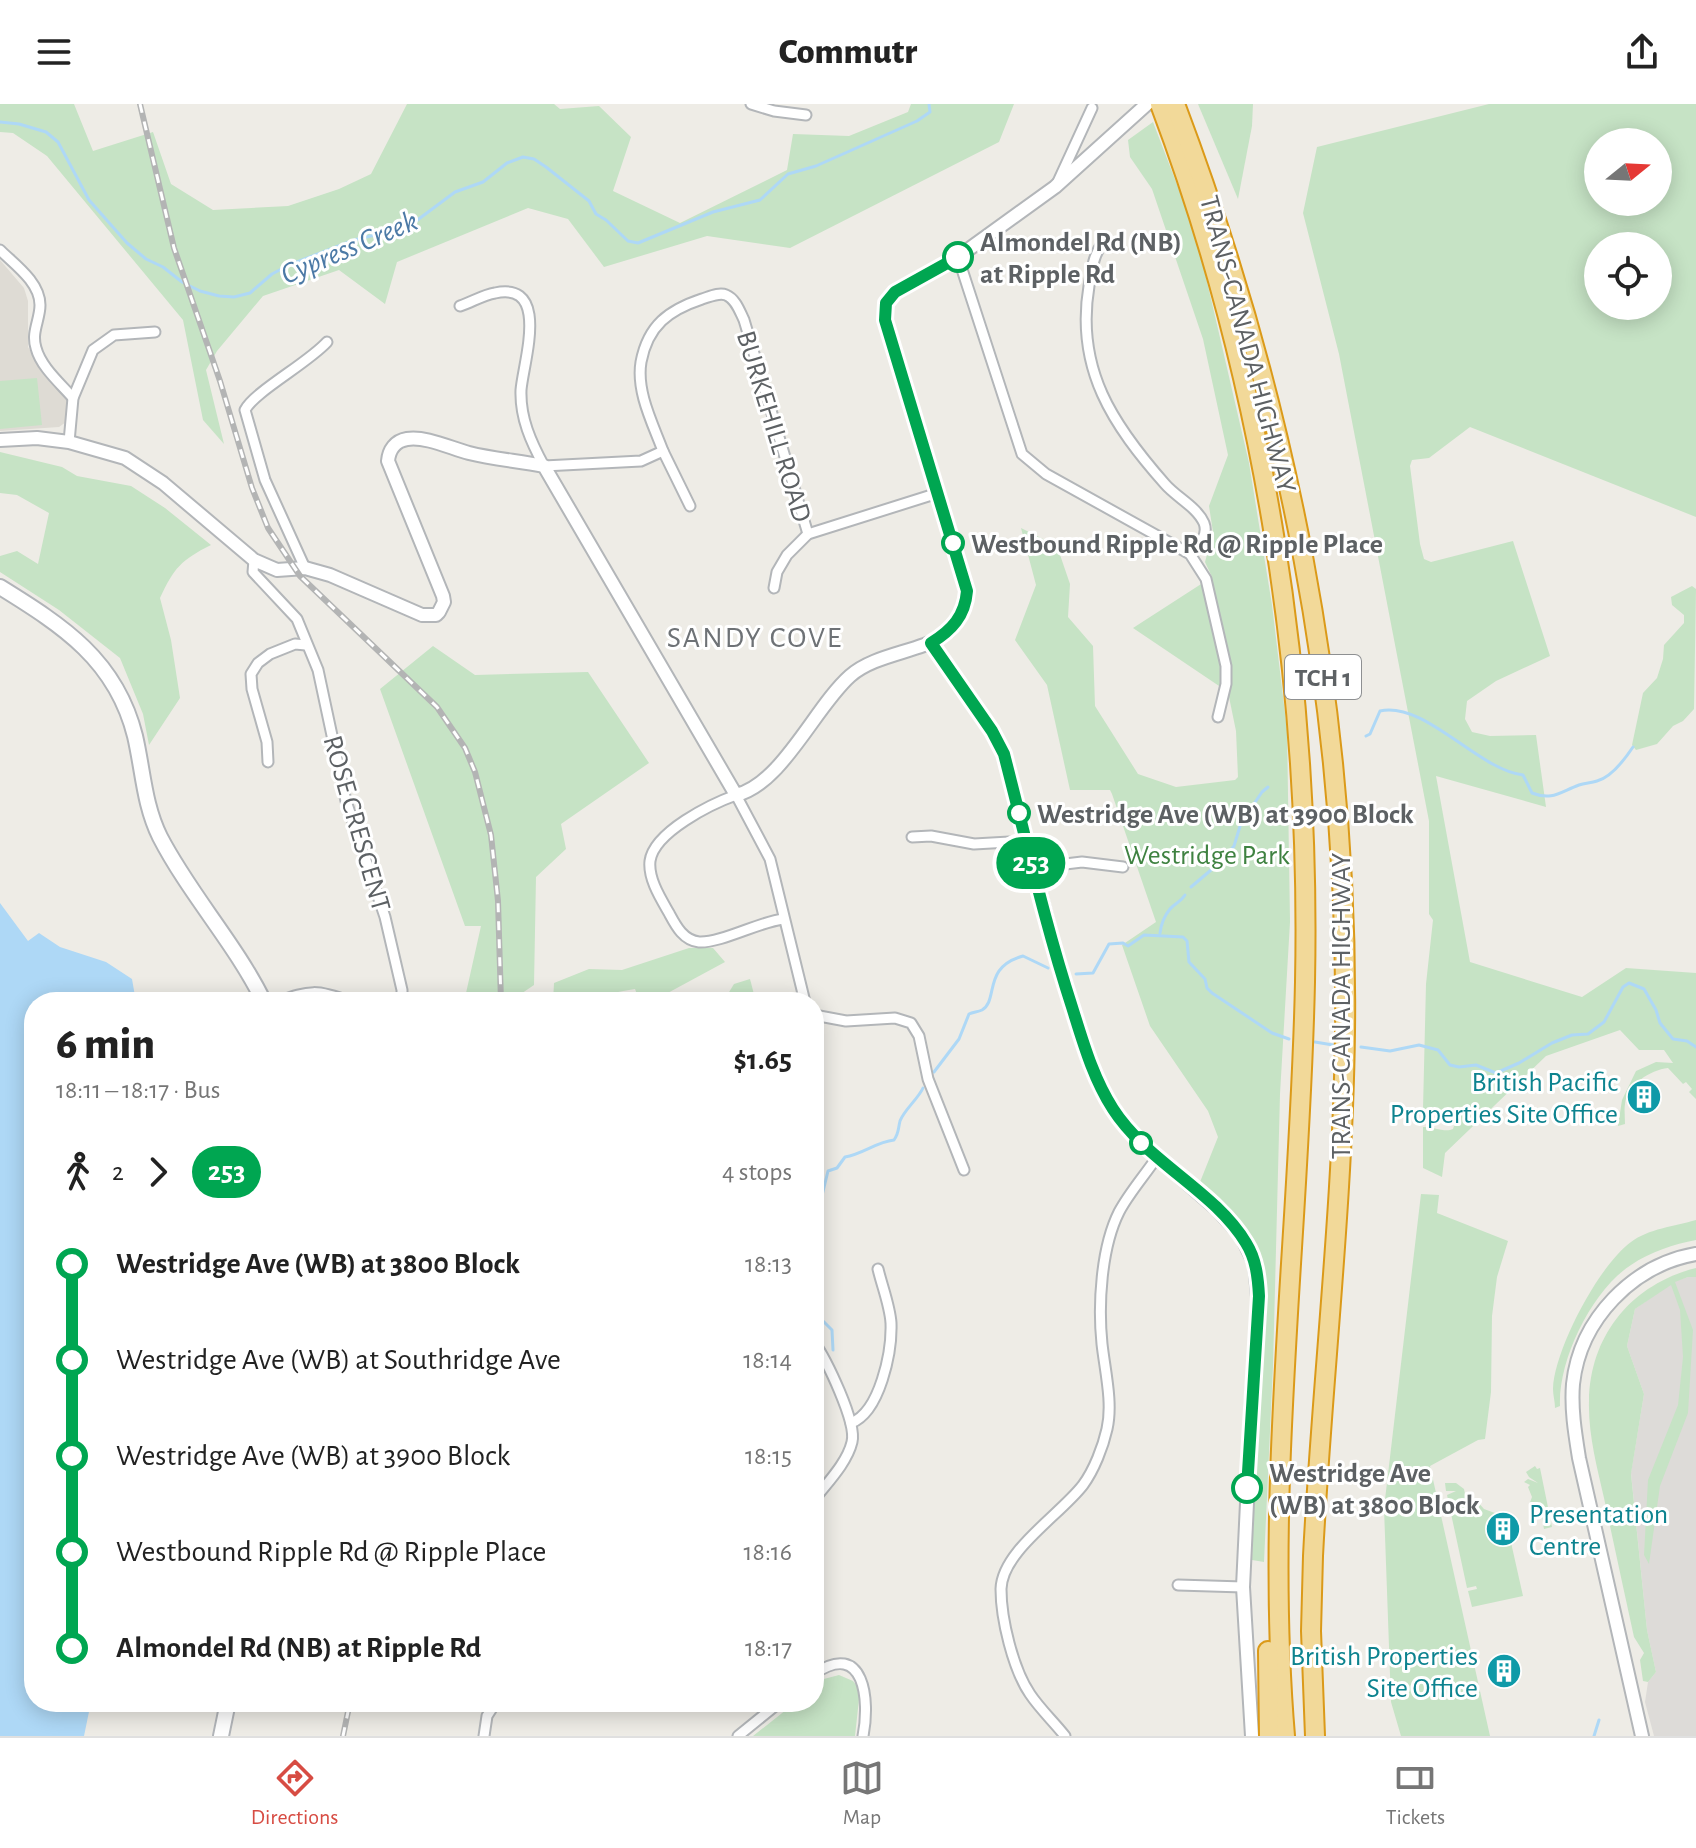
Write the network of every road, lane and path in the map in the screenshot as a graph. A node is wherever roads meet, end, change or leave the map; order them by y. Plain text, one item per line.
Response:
1 (751, 104) edge
2 (1147, 104) edge
3 (1092, 108) dead end
4 (1170, 110) edge
5 (806, 115) dead end
6 (1055, 187) junction
7 (1104, 241) dead end
8 (0, 250) edge
9 (958, 257) junction
10 (460, 306) dead end
11 (155, 332) dead end
12 (327, 342) dead end
13 (73, 398) junction
14 (0, 440) edge
15 (69, 442) junction
16 (663, 451) junction
17 (544, 466) junction
18 (938, 493) junction
19 (690, 506) dead end
20 (808, 534) junction
21 (1190, 554) junction
22 (254, 560) junction
23 (305, 568) junction
24 (0, 587) edge
25 (774, 588) dead end
26 (931, 643) junction
27 (306, 645) junction
28 (1218, 717) dead end
29 (268, 762) dead end
30 (736, 795) junction
31 (912, 837) dead end
32 (1025, 841) junction
33 (1123, 867) dead end
34 (1032, 868) junction
35 (783, 919) junction
36 (259, 992) edge
37 (402, 992) edge
38 (802, 992) edge
39 (824, 1017) edge
40 (1157, 1157) junction
41 (964, 1170) dead end
42 (1696, 1254) edge
43 (878, 1269) dead end
44 (824, 1364) edge
45 (851, 1423) junction
46 (824, 1486) edge
47 (1279, 1521) junction
48 (1178, 1585) dead end
49 (1243, 1587) junction
50 (1311, 1631) junction
51 (824, 1668) edge
52 (226, 1712) edge
53 (490, 1712) edge
54 (768, 1712) edge
55 (221, 1736) edge
56 (484, 1736) edge
57 (738, 1736) edge
58 (863, 1736) edge
59 (1065, 1736) edge
60 (1252, 1736) edge
61 (1269, 1736) edge
62 (1285, 1736) edge
63 (1315, 1736) edge
64 (1324, 1736) edge
65 (1642, 1736) edge

1 - 5 street
2 - 6 street
3 - 6 street
4 - 47 highway, TRANS-CANADA HIGHWAY / TCH 1
4 - 50 highway, TRANS-CANADA HIGHWAY / TCH 1
6 - 9 street
7 - 21 street
8 - 13 street
9 - 18 street
9 - 21 street
10 - 17 street
11 - 13 street
12 - 23 street
13 - 15 street
14 - 15 street
15 - 22 street
16 - 17 street
16 - 19 street, BURKEHILL ROAD
16 - 20 street, BURKEHILL ROAD
17 - 23 street
17 - 30 street
18 - 20 street
18 - 26 street
20 - 25 street
21 - 28 street
22 - 23 street
22 - 27 street, ROSE CRESCENT
24 - 36 main road
26 - 30 street
26 - 32 street
27 - 29 street
27 - 37 street, ROSE CRESCENT
30 - 35 street
30 - 35 street
31 - 32 street
32 - 34 street
33 - 34 street
34 - 40 street
35 - 38 street
39 - 41 street
40 - 49 street
40 - 59 street
42 - 65 street
43 - 45 street
44 - 45 street
45 - 46 street
47 - 61 highway
47 - 62 highway, TRANS-CANADA HIGHWAY / TCH 1
48 - 49 street
49 - 60 street
50 - 63 highway, TRANS-CANADA HIGHWAY / TCH 1
50 - 64 highway
51 - 58 street
52 - 55 main road
53 - 56 street
54 - 57 street

